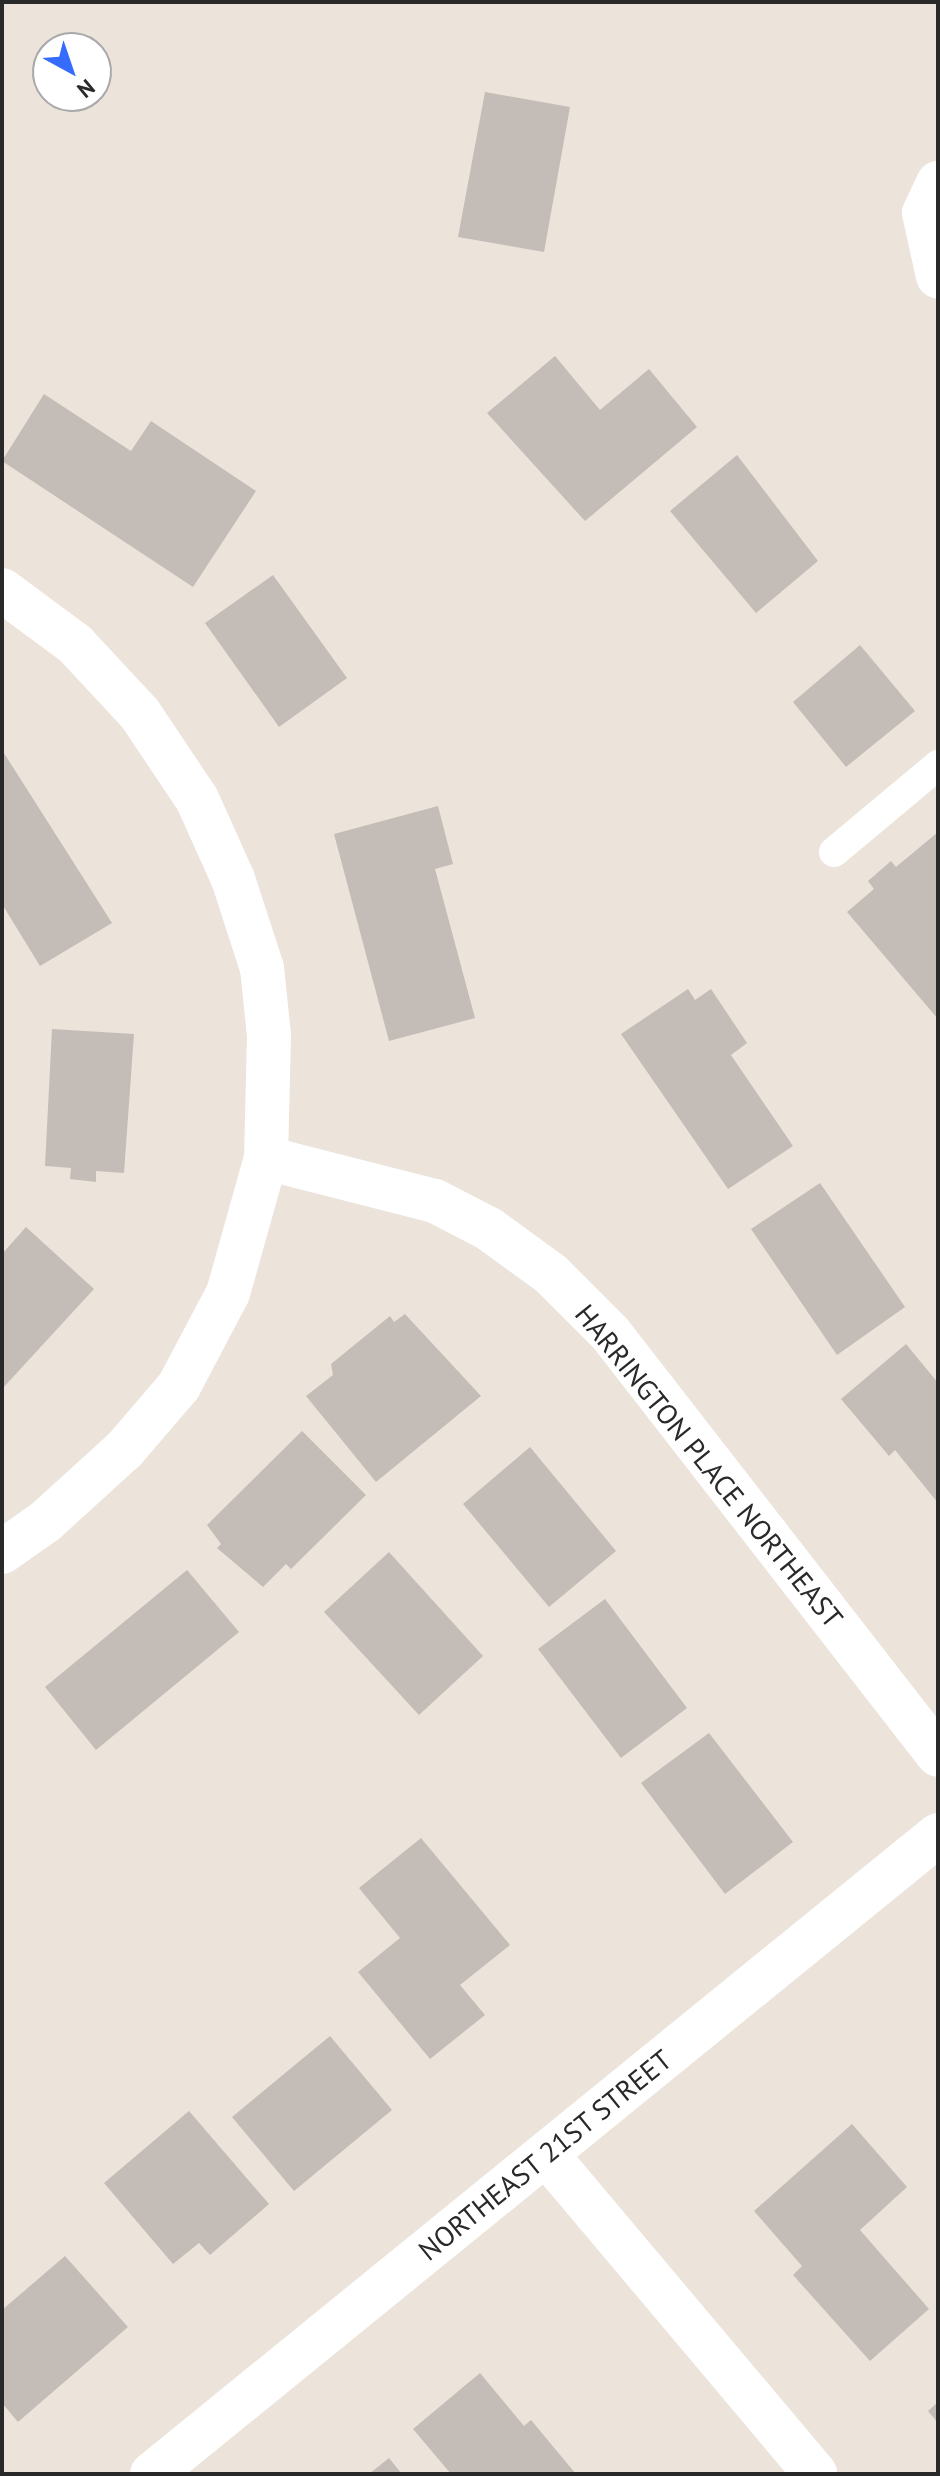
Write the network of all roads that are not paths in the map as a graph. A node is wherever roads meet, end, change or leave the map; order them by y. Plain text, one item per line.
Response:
1 (931, 198) edge
2 (938, 276) edge
3 (2, 590) edge
4 (938, 765) edge
5 (834, 852) dead end
6 (266, 1158) junction
7 (2, 1552) edge
8 (938, 1755) edge
9 (938, 1835) edge
10 (546, 2154) junction
11 (152, 2474) edge
12 (815, 2474) edge

1 - 2 street
3 - 6 street
4 - 5 lane
6 - 7 street
6 - 8 street, HARRINGTON PLACE NORTHEAST
9 - 10 street, NORTHEAST 21ST STREET
10 - 11 street, NORTHEAST 21ST STREET
10 - 12 street

